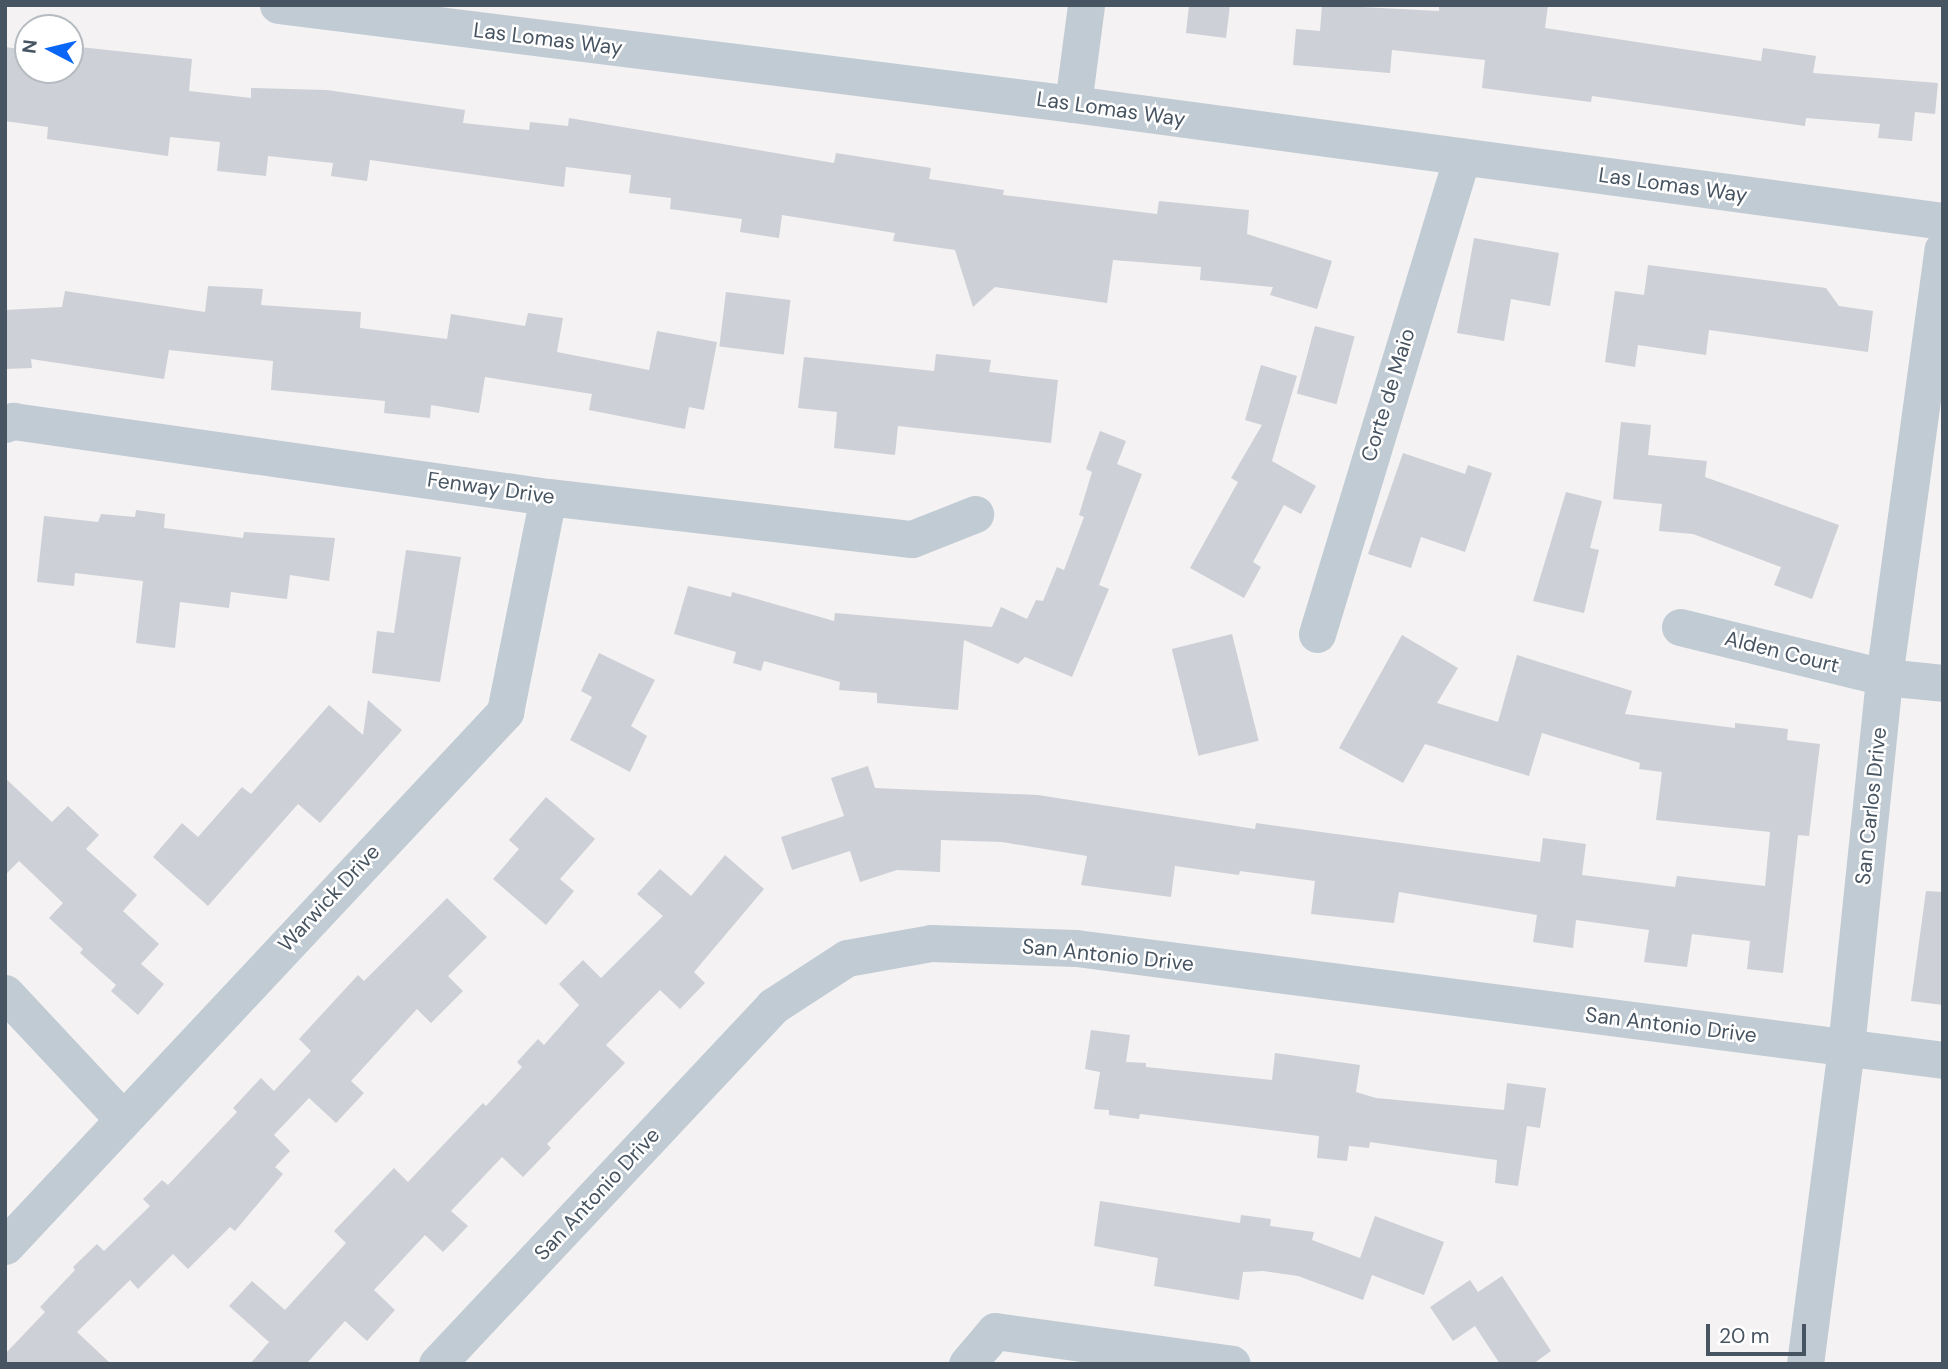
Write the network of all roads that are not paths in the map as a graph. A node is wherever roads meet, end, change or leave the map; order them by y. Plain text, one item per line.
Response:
1 (278, 5) edge
2 (1086, 5) edge
3 (320, 8) edge
4 (1073, 104) junction
5 (1462, 157) junction
6 (1943, 221) edge
7 (1943, 249) edge
8 (5, 424) edge
9 (548, 497) junction
10 (975, 514) dead end
11 (1680, 627) dead end
12 (1317, 634) dead end
13 (1884, 677) junction
14 (1943, 683) edge
15 (5, 993) edge
16 (1846, 1047) junction
17 (1943, 1060) edge
18 (122, 1118) junction
19 (5, 1246) edge
20 (437, 1364) edge
21 (967, 1364) edge
22 (1232, 1364) edge
23 (1805, 1364) edge

1 - 3 street, Las Lomas Way
2 - 4 street
3 - 4 street, Las Lomas Way
4 - 5 street, Las Lomas Way
5 - 6 street, Las Lomas Way
5 - 12 street, Corte de Maio
7 - 13 street, San Carlos Drive
8 - 9 street, Fenway Drive
9 - 10 street, Fenway Drive
9 - 18 street, Warwick Drive
11 - 13 street, Alden Court
13 - 14 street, Alden Court
13 - 16 street, San Carlos Drive
15 - 18 street
16 - 17 street, San Antonio Drive
16 - 20 street, San Antonio Drive
16 - 23 street, San Carlos Drive
18 - 19 street, Warwick Drive
21 - 22 street

